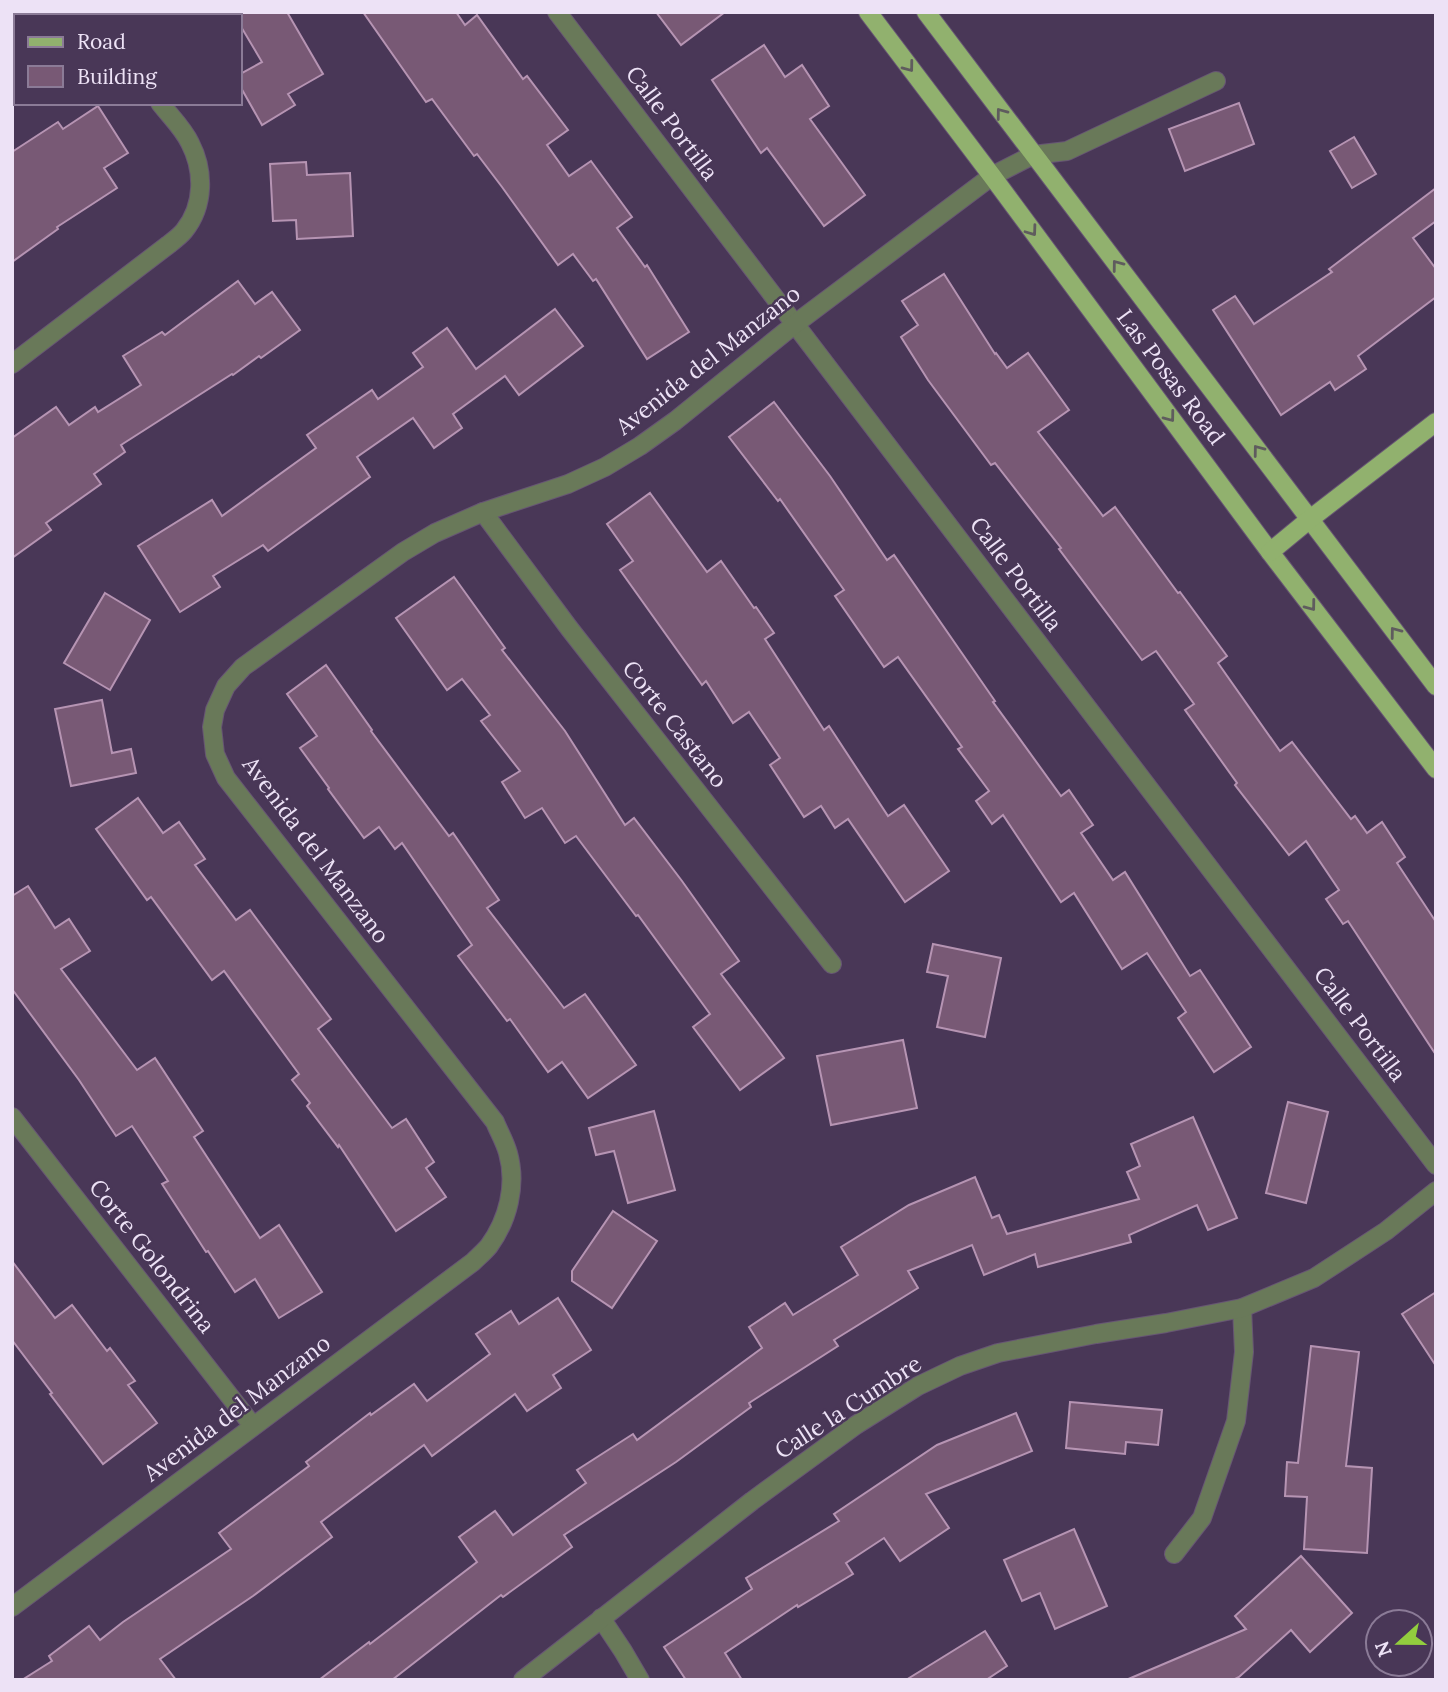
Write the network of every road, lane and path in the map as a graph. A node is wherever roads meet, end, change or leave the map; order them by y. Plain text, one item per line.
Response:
1 (557, 12) edge
2 (868, 12) edge
3 (926, 12) edge
4 (1216, 81) dead end
5 (162, 105) edge
6 (1033, 155) junction
7 (992, 176) junction
8 (795, 324) junction
9 (12, 364) edge
10 (1436, 422) edge
11 (483, 512) junction
12 (1310, 519) junction
13 (1270, 552) junction
14 (1436, 686) edge
15 (1436, 769) edge
16 (832, 964) dead end
17 (12, 1117) edge
18 (1436, 1165) edge
19 (1436, 1191) edge
20 (1242, 1308) junction
21 (253, 1426) junction
22 (1174, 1554) dead end
23 (12, 1608) edge
24 (601, 1618) junction
25 (523, 1680) edge
26 (640, 1680) edge

1 - 8 street, Calle Portilla
2 -> 7 main road, Las Posas Road
6 -> 3 main road, Las Posas Road
4 - 6 street
5 - 9 street
6 - 7 street, Avenida del Manzano
12 -> 6 main road, Las Posas Road
7 - 8 street, Avenida del Manzano
7 -> 13 main road, Las Posas Road
8 - 11 street, Avenida del Manzano
8 - 18 street, Calle Portilla
10 - 12 main road
11 - 16 street, Corte Castano
11 - 21 street, Avenida del Manzano
12 - 13 main road
14 -> 12 main road, Las Posas Road
13 -> 15 main road, Las Posas Road
17 - 21 street, Corte Golondrina
19 - 20 street, Calle la Cumbre
20 - 22 street
20 - 24 street, Calle la Cumbre
21 - 23 street, Avenida del Manzano
24 - 25 street, Calle la Cumbre
24 - 26 street

